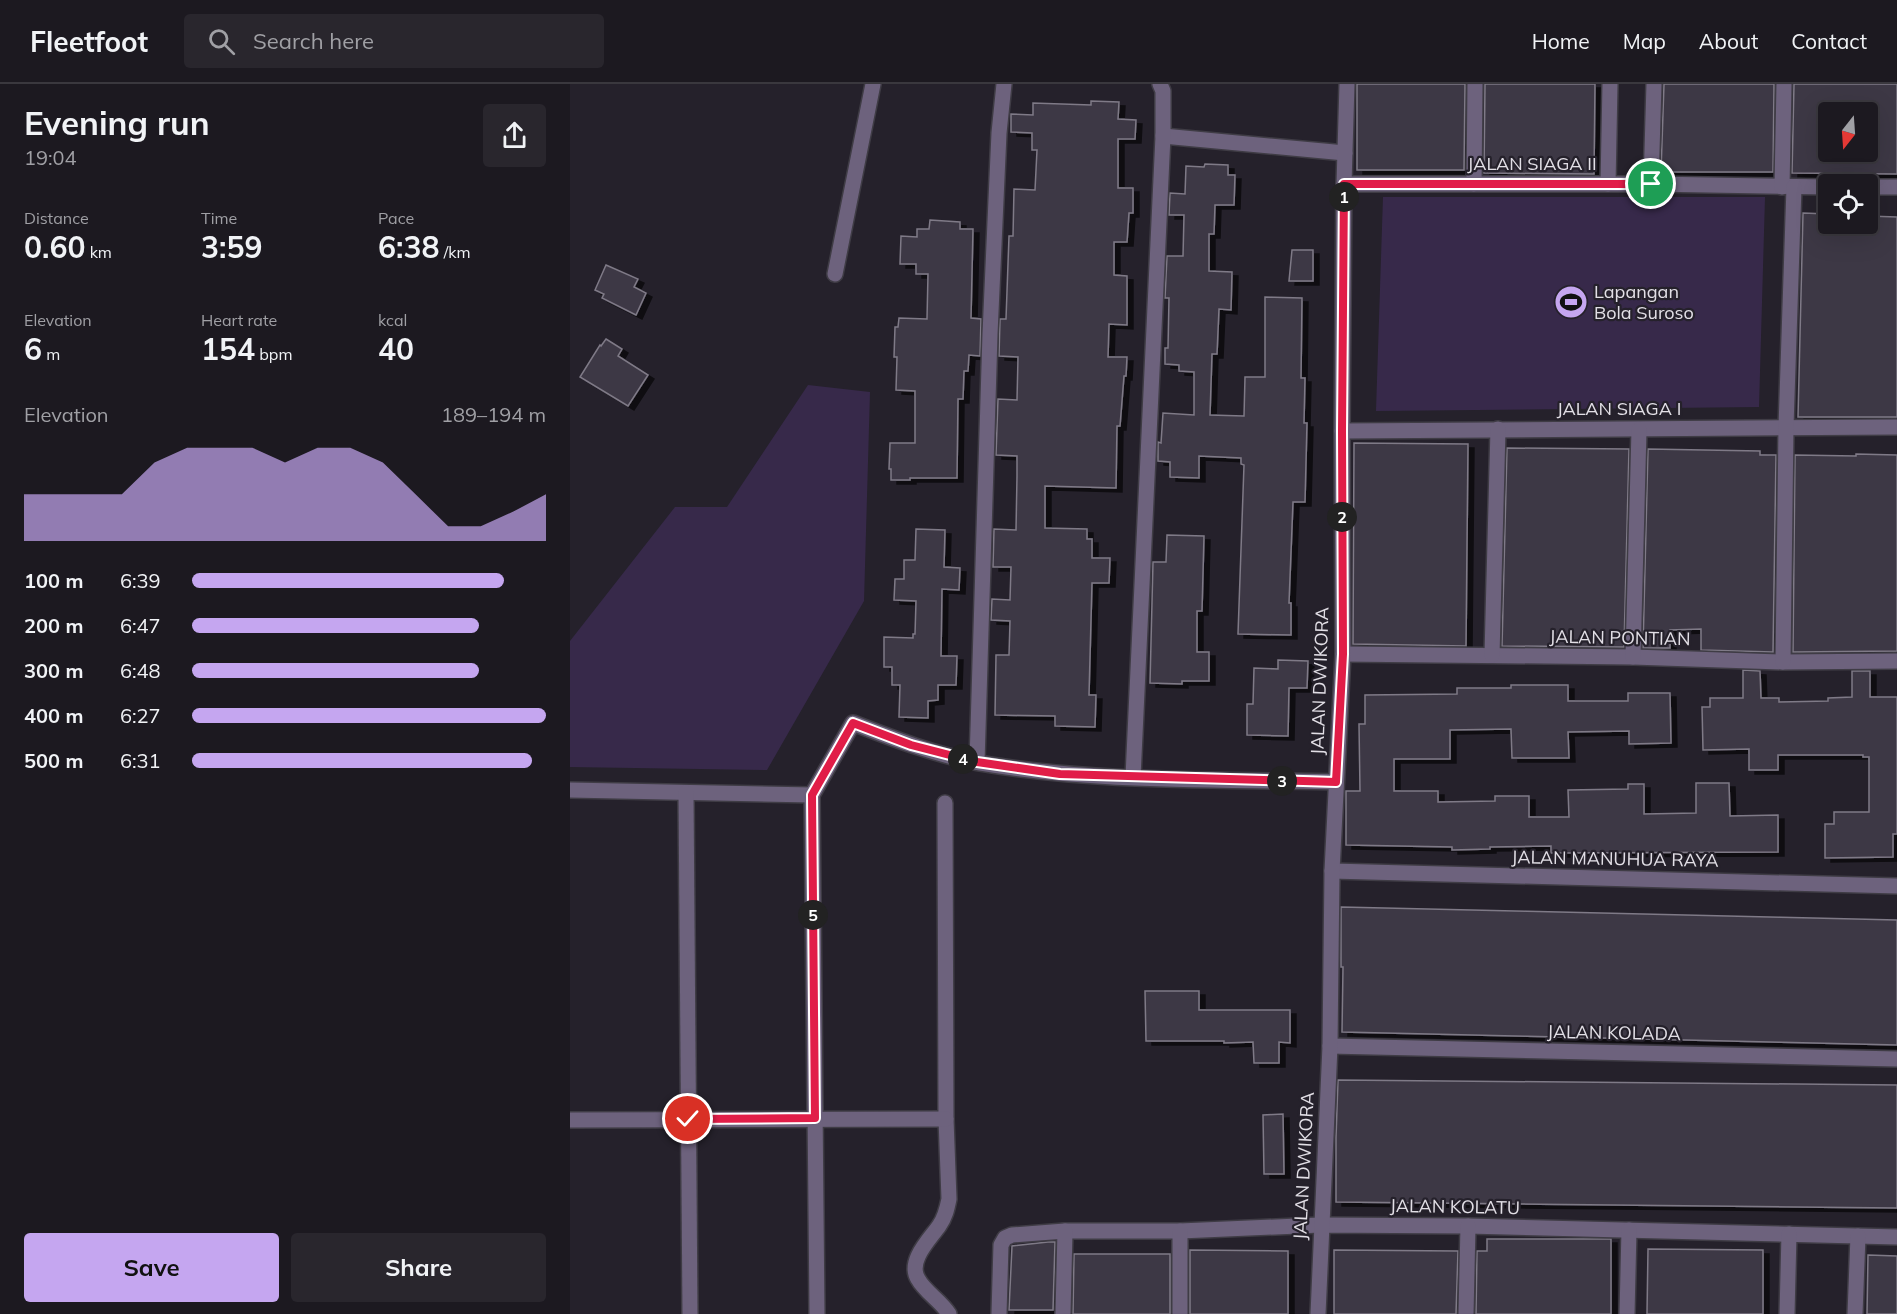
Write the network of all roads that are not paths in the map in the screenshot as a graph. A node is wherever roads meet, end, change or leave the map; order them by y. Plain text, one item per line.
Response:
1 (873, 84) edge
2 (1004, 84) edge
3 (1161, 84) edge
4 (1347, 84) edge
5 (1475, 84) edge
6 (1610, 84) edge
7 (1654, 84) edge
8 (1784, 84) edge
9 (1163, 135) junction
10 (1345, 153) junction
11 (1344, 184) junction
12 (1474, 184) junction
13 (1608, 184) junction
14 (1651, 184) junction
15 (1788, 187) junction
16 (1818, 187) edge
17 (1878, 187) edge
18 (1897, 187) edge
19 (835, 274) dead end
20 (1786, 427) junction
21 (1897, 427) edge
22 (1498, 429) junction
23 (1639, 430) junction
24 (1342, 431) junction
25 (1343, 654) junction
26 (1492, 655) junction
27 (1633, 657) junction
28 (1897, 661) edge
29 (1783, 662) junction
30 (977, 762) junction
31 (1133, 777) junction
32 (1336, 782) junction
33 (570, 790) edge
34 (686, 792) junction
35 (812, 795) junction
36 (945, 803) dead end
37 (1332, 871) junction
38 (1897, 886) edge
39 (1330, 1046) junction
40 (1897, 1059) edge
41 (815, 1118) junction
42 (688, 1119) junction
43 (946, 1119) junction
44 (570, 1120) edge
45 (1320, 1225) junction
46 (1468, 1226) junction
47 (1629, 1230) junction
48 (1180, 1231) junction
49 (1065, 1232) junction
50 (1789, 1234) junction
51 (1858, 1236) junction
52 (1897, 1237) edge
53 (690, 1314) edge
54 (817, 1314) edge
55 (949, 1314) edge
56 (999, 1314) edge
57 (1063, 1314) edge
58 (1180, 1314) edge
59 (1318, 1314) edge
60 (1466, 1314) edge
61 (1628, 1314) edge
62 (1787, 1314) edge
63 (1855, 1314) edge

1 - 19 street
2 - 30 street
3 - 9 street
4 - 10 street, JALAN DWIKORA
5 - 12 street
6 - 13 street
7 - 14 street
8 - 15 street
9 - 10 street
9 - 31 street
10 - 11 street, JALAN DWIKORA
11 - 12 street, JALAN SIAGA II
11 - 24 street, JALAN DWIKORA
12 - 13 street, JALAN SIAGA II
13 - 14 street, JALAN SIAGA II
14 - 15 street, JALAN SIAGA II
15 - 16 street, JALAN SIAGA II
15 - 20 street
17 - 18 street
20 - 21 street, JALAN SIAGA I
20 - 23 street, JALAN SIAGA I
20 - 29 street
22 - 23 street, JALAN SIAGA I
22 - 24 street, JALAN SIAGA I
22 - 26 street
23 - 27 street
24 - 25 street, JALAN DWIKORA
25 - 26 street, JALAN PONTIAN
25 - 32 street, JALAN DWIKORA
26 - 27 street, JALAN PONTIAN
27 - 29 street, JALAN PONTIAN
28 - 29 street, JALAN PONTIAN
30 - 31 street
30 - 35 street
31 - 32 street
32 - 37 street, JALAN DWIKORA
33 - 34 street
34 - 35 street
34 - 42 street
35 - 41 street
36 - 43 street
37 - 38 street, JALAN MANUHUA RAYA
37 - 39 street, JALAN DWIKORA
39 - 40 street, JALAN KOLADA
39 - 45 street, JALAN DWIKORA
41 - 42 street
41 - 43 street
41 - 54 street
42 - 44 street
42 - 53 street
43 - 55 street
45 - 46 street, JALAN KOLATU
45 - 48 street, JALAN KOLATU
45 - 59 street, JALAN DWIKORA
46 - 47 street, JALAN KOLATU
46 - 60 street
47 - 50 street, JALAN KOLATU
47 - 61 street
48 - 49 street, JALAN KOLATU
48 - 58 street
49 - 56 street, JALAN KOLATU
49 - 57 street
50 - 51 street, JALAN KOLATU
50 - 62 street
51 - 52 street, JALAN KOLATU
51 - 63 street

